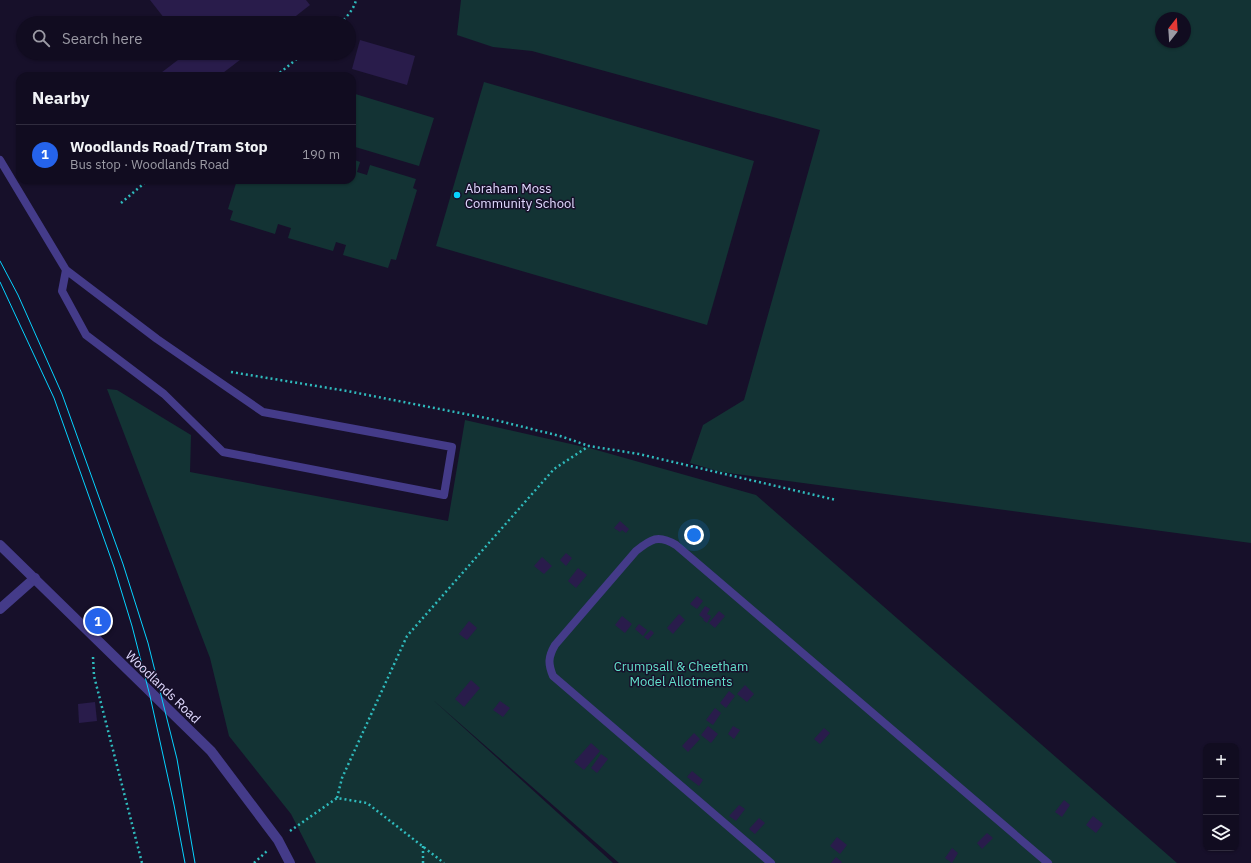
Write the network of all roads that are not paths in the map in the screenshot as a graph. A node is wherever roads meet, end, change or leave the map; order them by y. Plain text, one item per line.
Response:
1 (0, 160) edge
2 (66, 270) junction
3 (0, 545) edge
4 (34, 578) junction
5 (0, 609) edge
6 (290, 863) edge
7 (771, 863) edge
8 (1048, 863) edge

1 - 2 lane
2 - 2 lane
3 - 4 street, Woodlands Road
4 - 5 street
4 - 6 street, Woodlands Road
7 - 8 lane

